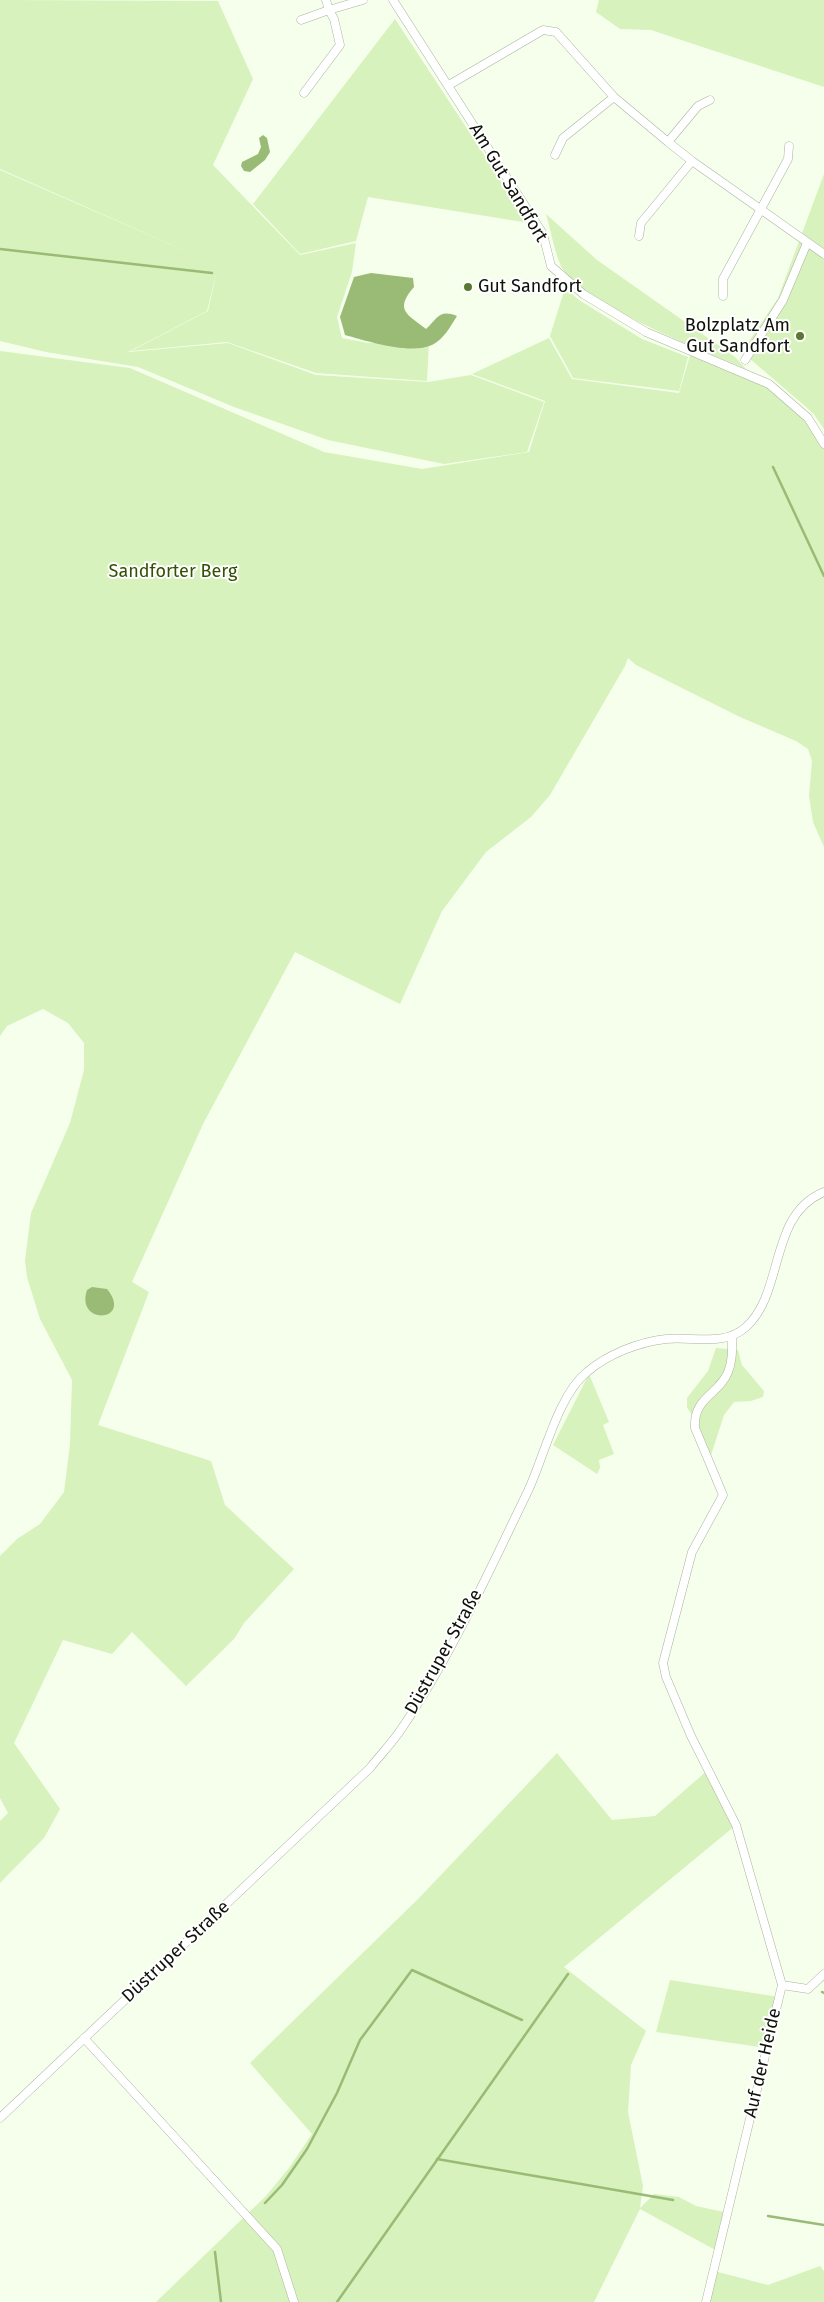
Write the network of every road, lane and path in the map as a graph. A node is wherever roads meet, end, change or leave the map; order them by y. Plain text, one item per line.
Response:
1 (326, 0) edge
2 (364, 0) edge
3 (393, 0) edge
4 (329, 10) junction
5 (301, 20) dead end
6 (448, 85) junction
7 (304, 93) dead end
8 (614, 97) junction
9 (710, 100) dead end
10 (668, 142) junction
11 (789, 146) dead end
12 (555, 155) dead end
13 (692, 161) junction
14 (761, 209) junction
15 (639, 236) dead end
16 (807, 243) junction
17 (824, 254) edge
18 (723, 296) dead end
19 (745, 360) dead end
20 (824, 444) edge
21 (824, 1192) edge
22 (732, 1336) junction
23 (824, 1974) edge
24 (782, 1985) junction
25 (84, 2038) junction
26 (0, 2118) edge
27 (294, 2302) edge
28 (706, 2302) edge

1 - 4 street
2 - 4 street
3 - 6 street, Am Gut Sandfort
4 - 5 street
4 - 7 street
6 - 8 street
6 - 20 street, Am Gut Sandfort
8 - 10 street
8 - 12 street
9 - 10 street
10 - 13 street
11 - 14 street
13 - 14 street
13 - 15 street
14 - 16 street
14 - 18 street
16 - 17 street
16 - 19 street
21 - 22 street, Düstruper Straße
22 - 24 street, Auf der Heide
22 - 25 street, Düstruper Straße
23 - 24 street
24 - 28 street, Auf der Heide
25 - 26 street, Düstruper Straße
25 - 27 street

